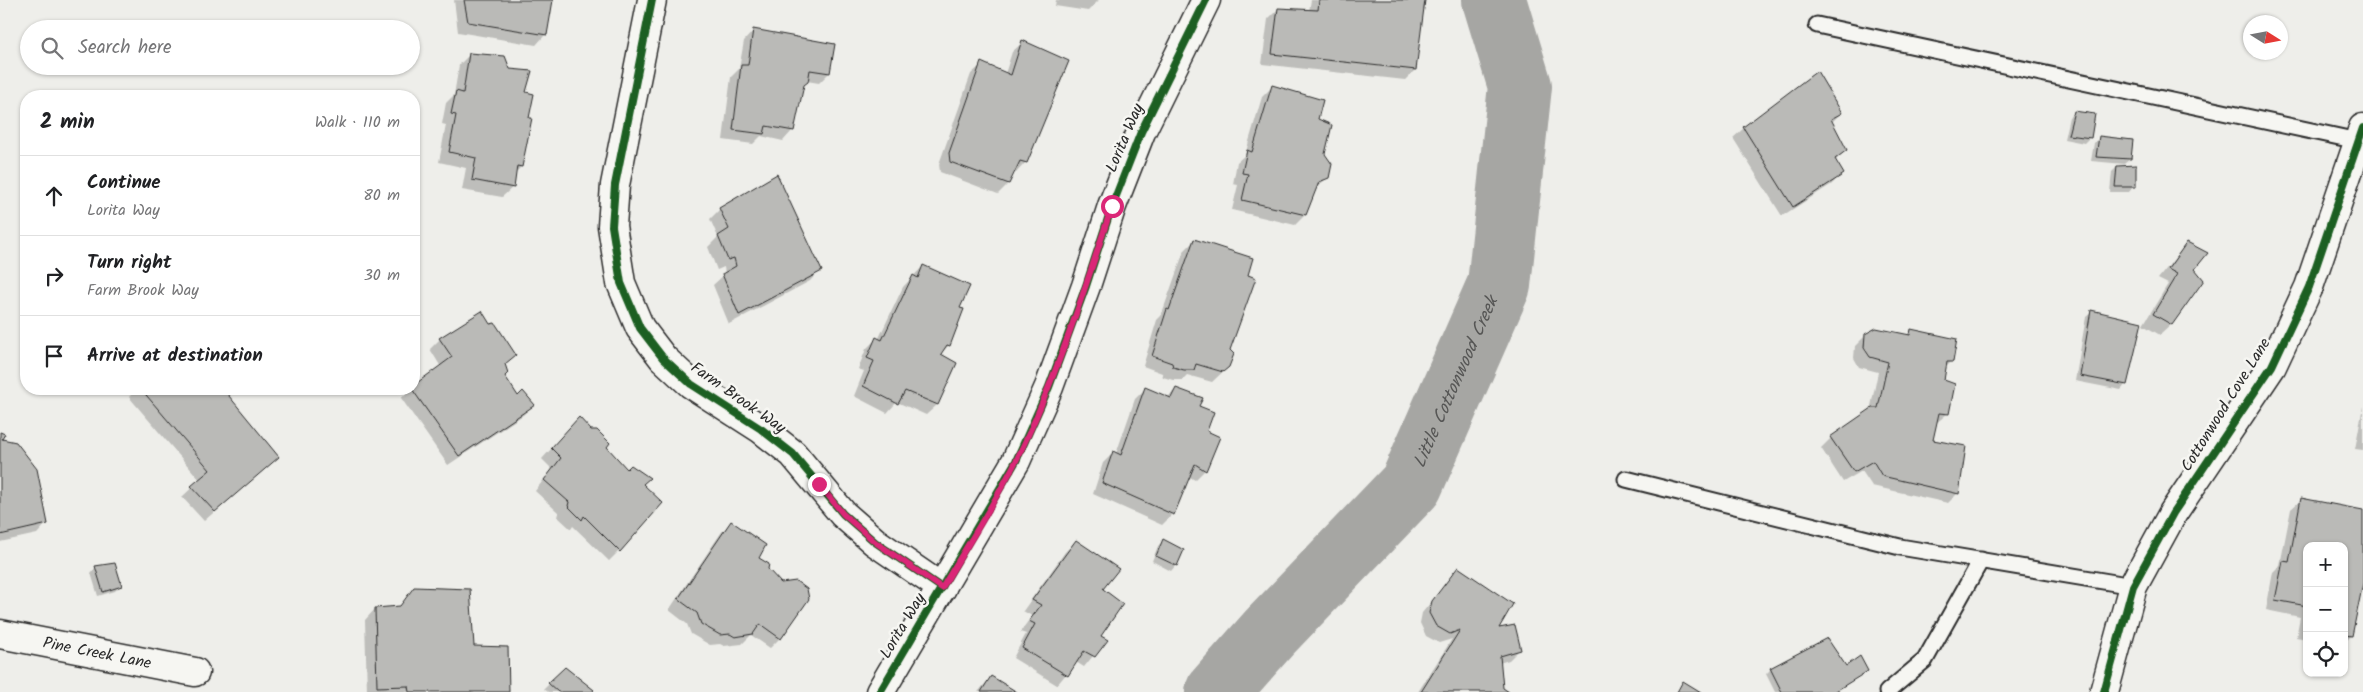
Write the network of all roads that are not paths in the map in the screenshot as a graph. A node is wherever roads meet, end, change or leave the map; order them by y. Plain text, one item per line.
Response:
1 (652, 0) edge
2 (1206, 0) edge
3 (1817, 25) dead end
4 (2361, 135) edge
5 (1626, 478) dead end
6 (1981, 560) junction
7 (2133, 586) junction
8 (942, 588) junction
9 (0, 634) edge
10 (195, 672) dead end
11 (880, 692) edge
12 (1887, 692) edge
13 (2104, 692) edge

1 - 8 street, Farm Brook Way
2 - 8 street, Lorita Way
3 - 4 lane
4 - 7 street, Cottonwood Cove Lane
5 - 6 lane
6 - 7 lane
6 - 12 lane
7 - 13 street, Cottonwood Cove Lane
8 - 11 street, Lorita Way
9 - 10 street, Pine Creek Lane

